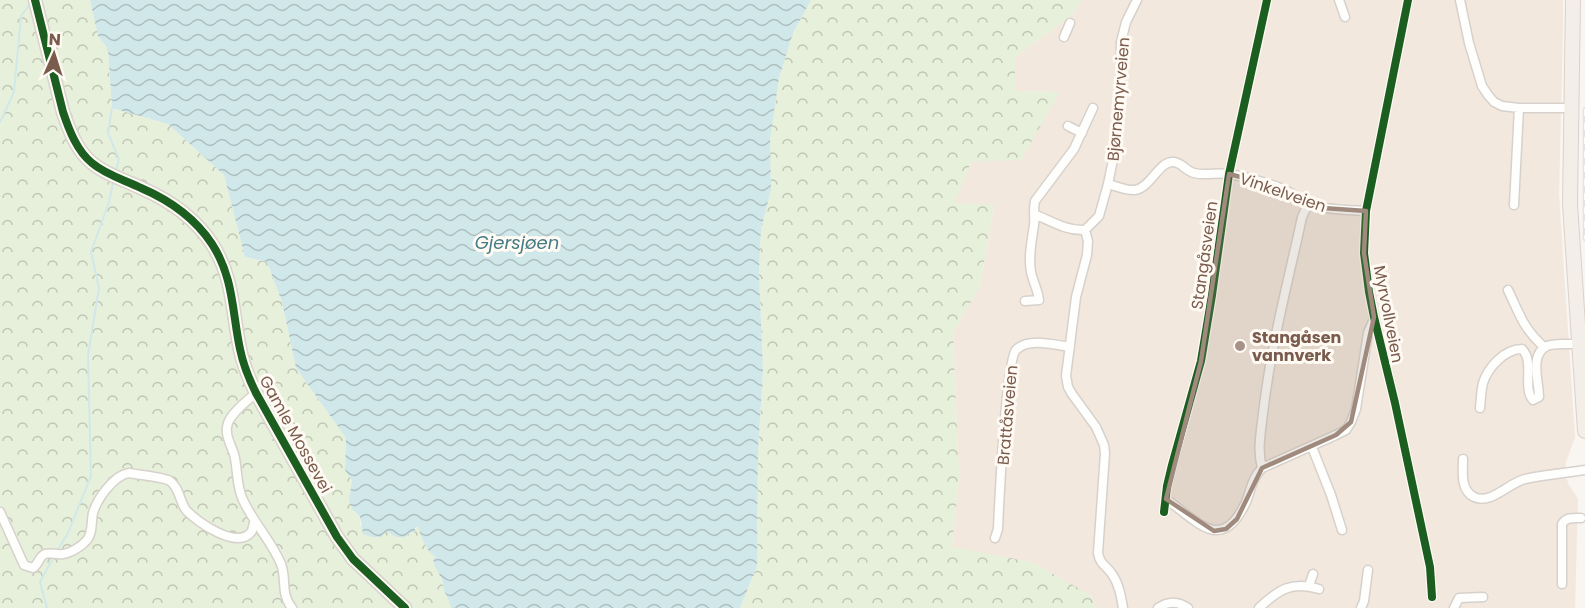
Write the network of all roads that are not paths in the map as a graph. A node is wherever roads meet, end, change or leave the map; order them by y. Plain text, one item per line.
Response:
1 (35, 0) edge
2 (1137, 0) edge
3 (1267, 0) edge
4 (1340, 0) edge
5 (1408, 0) edge
6 (1460, 0) edge
7 (1573, 0) edge
8 (1345, 17) dead end
9 (1070, 23) dead end
10 (1064, 37) dead end
11 (1093, 108) dead end
12 (1519, 108) junction
13 (1571, 108) junction
14 (1068, 126) dead end
15 (1082, 133) junction
16 (1229, 174) junction
17 (1108, 184) junction
18 (1308, 204) junction
19 (1514, 205) dead end
20 (1366, 211) junction
21 (1034, 214) junction
22 (1085, 230) junction
23 (1508, 290) dead end
24 (1025, 301) dead end
25 (1374, 317) junction
26 (1571, 344) dead end
27 (1070, 347) junction
28 (1544, 347) junction
29 (255, 393) junction
30 (1480, 408) dead end
31 (1585, 431) edge
32 (1312, 447) junction
33 (1463, 459) dead end
34 (1262, 468) junction
35 (1585, 470) edge
36 (1166, 499) junction
37 (0, 512) edge
38 (1164, 512) dead end
39 (1581, 518) dead end
40 (254, 522) junction
41 (1342, 530) dead end
42 (995, 538) dead end
43 (1368, 570) dead end
44 (1312, 574) dead end
45 (1562, 584) dead end
46 (1309, 586) junction
47 (1319, 589) dead end
48 (1432, 597) dead end
49 (1483, 597) dead end
50 (292, 608) edge
51 (405, 608) edge
52 (1123, 608) edge
53 (1158, 608) edge
54 (1188, 608) edge
55 (1259, 608) edge
56 (1361, 608) edge
57 (1454, 608) edge

1 - 29 main road, Gamle Mossevei
2 - 17 street, Bjørnemyrveien
3 - 16 street, Stangåsveien
4 - 8 street
5 - 20 street, Myrvollveien
6 - 12 street
7 - 13 main road
9 - 10 street
11 - 15 street, Bjørnemyrveien
12 - 13 street
12 - 19 street
13 - 31 main road
14 - 15 street, Bjørnemyrveien
15 - 21 street, Bjørnemyrveien
16 - 17 street, Vinkelveien
16 - 18 street, Vinkelveien
16 - 36 street, Stangåsveien
17 - 22 street, Bjørnemyrveien
18 - 20 street, Vinkelveien
18 - 34 street
20 - 25 street, Myrvollveien
21 - 22 street
21 - 24 street, Bjørnemyrveien
22 - 27 street
23 - 28 street
25 - 32 street
25 - 48 street, Myrvollveien
26 - 28 street
27 - 42 street, Brattåsveien
27 - 52 street
28 - 30 street
29 - 40 street
29 - 51 main road, Gamle Mossevei
32 - 34 street
32 - 41 street
33 - 35 street
34 - 36 street
36 - 38 street, Stangåsveien
37 - 40 street
39 - 45 street
40 - 50 street
43 - 56 street
44 - 46 street
46 - 47 street
46 - 55 street
49 - 57 street
53 - 54 street

